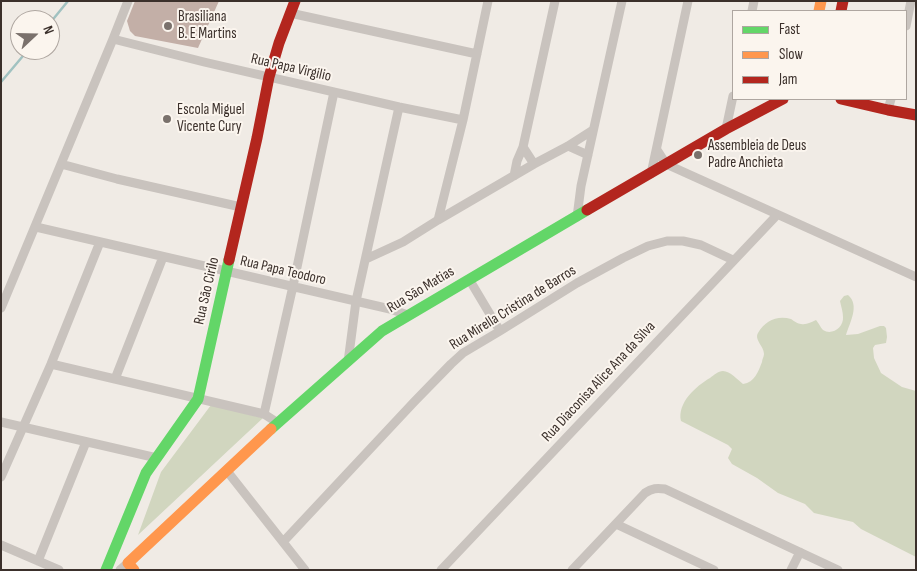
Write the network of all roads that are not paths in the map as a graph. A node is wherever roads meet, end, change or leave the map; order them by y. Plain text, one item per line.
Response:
1 (128, 1) edge
2 (295, 1) edge
3 (488, 1) edge
4 (554, 1) edge
5 (622, 1) edge
6 (688, 1) edge
7 (911, 1) edge
8 (290, 13) junction
9 (910, 23) edge
10 (114, 39) junction
11 (477, 54) junction
12 (269, 77) junction
13 (334, 92) junction
14 (733, 100) edge
15 (734, 100) edge
16 (781, 100) edge
17 (849, 100) edge
18 (889, 105) edge
19 (399, 107) junction
20 (916, 116) edge
21 (463, 120) junction
22 (739, 122) junction
23 (726, 129) junction
24 (593, 130) junction
25 (568, 146) junction
26 (523, 148) junction
27 (657, 150) junction
28 (588, 155) junction
29 (61, 164) junction
30 (534, 164) junction
31 (666, 164) junction
32 (651, 174) junction
33 (514, 176) junction
34 (444, 194) junction
35 (241, 206) junction
36 (457, 209) junction
37 (777, 215) junction
38 (577, 217) junction
39 (438, 220) junction
40 (36, 227) junction
41 (370, 240) junction
42 (100, 242) junction
43 (387, 250) junction
44 (163, 257) junction
45 (366, 259) junction
46 (733, 260) junction
47 (227, 272) junction
48 (916, 277) edge
49 (469, 279) junction
50 (293, 286) junction
51 (356, 301) junction
52 (1, 308) edge
53 (408, 315) junction
54 (500, 331) junction
55 (348, 362) junction
56 (51, 364) junction
57 (115, 378) junction
58 (198, 399) junction
59 (264, 414) junction
60 (1, 422) edge
61 (278, 423) junction
62 (22, 427) junction
63 (86, 442) junction
64 (157, 458) junction
65 (227, 471) junction
66 (1, 477) edge
67 (616, 524) junction
68 (283, 542) junction
69 (1, 545) edge
70 (800, 552) junction
71 (38, 561) junction
72 (127, 568) edge
73 (577, 568) edge
74 (59, 570) edge
75 (106, 570) edge
76 (306, 570) edge
77 (441, 570) edge
78 (714, 570) edge
79 (791, 570) edge
80 (838, 570) edge

1 - 10 street
2 - 8 street, Rua São Cirilo
3 - 11 street
4 - 26 street
5 - 24 street
6 - 27 street
7 - 9 street
8 - 11 street
8 - 12 street, Rua São Cirilo
10 - 12 street, Rua Papa Virgilio
10 - 29 street
11 - 21 street
12 - 13 street, Rua Papa Virgilio
12 - 35 street, Rua São Cirilo
13 - 19 street, Rua Papa Virgilio
13 - 50 street
14 - 23 street
15 - 22 street
16 - 22 street, Rua São Matias
17 - 18 street
18 - 20 street
19 - 21 street, Rua Papa Virgilio
19 - 41 street
21 - 34 street
22 - 23 street, Rua São Matias
23 - 31 street, Rua São Matias
24 - 25 street
24 - 28 street
25 - 28 street
25 - 30 street
26 - 30 street
26 - 33 street
27 - 31 street
27 - 32 street
28 - 38 street
29 - 35 street
29 - 40 street
30 - 33 street
31 - 32 street, Rua São Matias
31 - 37 street
32 - 38 street, Rua São Matias
33 - 36 street
34 - 36 street
34 - 39 street
35 - 47 street, Rua São Cirilo
36 - 39 street
37 - 46 street, Rua Diaconisa Alice Ana da Silva
37 - 48 street
38 - 49 street, Rua São Matias
39 - 43 street
40 - 42 street, Rua Papa Teodoro
40 - 52 street
41 - 43 street
41 - 45 street
42 - 44 street, Rua Papa Teodoro
42 - 56 street
43 - 45 street
44 - 47 street, Rua Papa Teodoro
44 - 57 street
45 - 51 street
46 - 54 street, Rua Mirella Cristina de Barros
46 - 77 street, Rua Diaconisa Alice Ana da Silva
47 - 50 street, Rua Papa Teodoro
47 - 58 street, Rua São Cirilo
49 - 53 street, Rua São Matias
49 - 54 street
50 - 51 street, Rua Papa Teodoro
50 - 59 street
51 - 53 street, Rua Papa Teodoro
51 - 55 street
53 - 55 street, Rua São Matias
54 - 68 street, Rua Mirella Cristina de Barros
55 - 61 street, Rua São Matias
56 - 57 street
56 - 62 street
57 - 58 street
58 - 59 street
58 - 64 street, Rua São Cirilo
59 - 61 street
60 - 62 street
61 - 65 street, Rua São Matias
62 - 63 street
62 - 66 street
63 - 64 street
63 - 71 street
64 - 75 street, Rua São Cirilo
65 - 68 street
65 - 72 street, Rua São Matias
67 - 70 street
67 - 73 street
67 - 78 street
68 - 76 street
69 - 71 street
70 - 79 street
70 - 80 street
71 - 74 street

